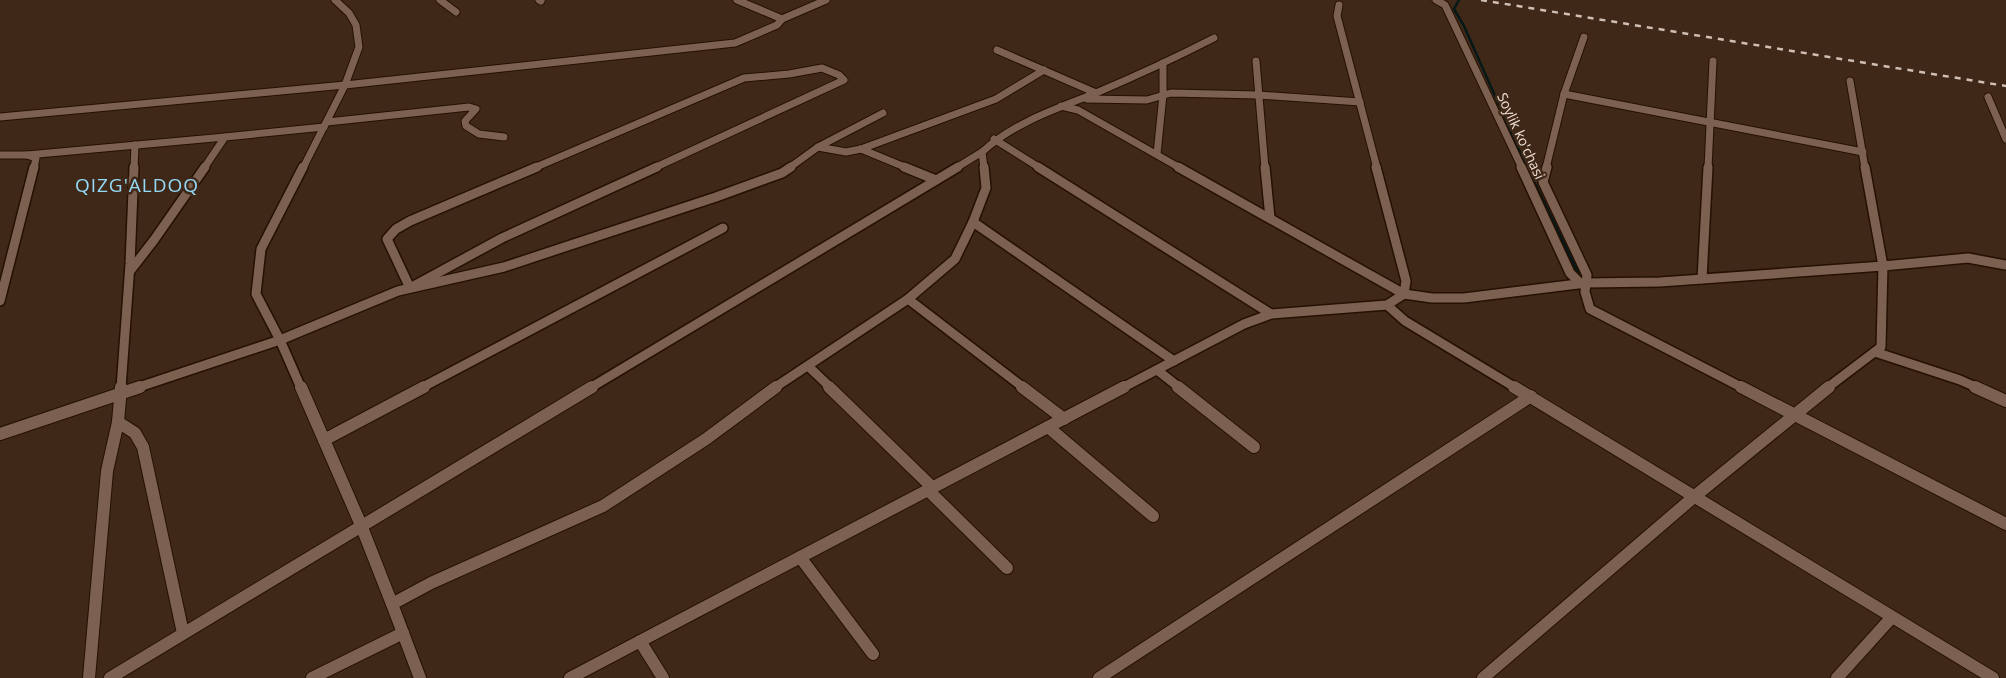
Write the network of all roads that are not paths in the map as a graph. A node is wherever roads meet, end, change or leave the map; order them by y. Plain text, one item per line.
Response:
1 (350, 0) edge
2 (440, 0) edge
3 (737, 0) edge
4 (826, 0) edge
5 (1436, 0) edge
6 (337, 1) edge
7 (1340, 5) dead end
8 (456, 12) dead end
9 (782, 19) junction
10 (1584, 37) dead end
11 (1214, 38) dead end
12 (997, 50) dead end
13 (1256, 61) dead end
14 (1713, 61) dead end
15 (1163, 63) junction
16 (1044, 70) junction
17 (1850, 81) dead end
18 (345, 85) junction
19 (1096, 92) junction
20 (1564, 94) junction
21 (1163, 95) junction
22 (1258, 95) junction
23 (1988, 97) dead end
24 (1081, 99) junction
25 (1360, 102) junction
26 (1060, 106) junction
27 (883, 113) dead end
28 (0, 117) edge
29 (1710, 122) junction
30 (325, 124) junction
31 (225, 137) junction
32 (504, 137) dead end
33 (994, 139) junction
34 (2006, 139) edge
35 (135, 145) junction
36 (818, 147) junction
37 (861, 149) junction
38 (982, 152) junction
39 (1862, 152) junction
40 (1157, 154) junction
41 (0, 155) edge
42 (27, 155) junction
43 (936, 180) junction
44 (1528, 181) junction
45 (1543, 182) junction
46 (1270, 218) junction
47 (973, 222) junction
48 (722, 228) dead end
49 (2006, 265) edge
50 (1883, 266) junction
51 (129, 272) junction
52 (1702, 279) junction
53 (1584, 284) junction
54 (410, 288) junction
55 (1404, 294) junction
56 (908, 300) junction
57 (0, 301) edge
58 (1386, 304) junction
59 (1271, 314) junction
60 (280, 340) junction
61 (1875, 352) junction
62 (1174, 361) junction
63 (808, 366) junction
64 (1157, 370) junction
65 (119, 394) junction
66 (1531, 396) junction
67 (2006, 401) edge
68 (1794, 414) junction
69 (1064, 419) junction
70 (118, 422) junction
71 (1048, 427) junction
72 (0, 434) edge
73 (324, 440) junction
74 (1254, 447) dead end
75 (930, 489) junction
76 (1694, 496) junction
77 (1153, 516) dead end
78 (2006, 524) edge
79 (361, 525) junction
80 (800, 557) junction
81 (1007, 568) dead end
82 (392, 604) junction
83 (1892, 617) junction
84 (184, 633) junction
85 (403, 633) junction
86 (640, 641) junction
87 (872, 654) dead end
88 (89, 678) edge
89 (110, 678) edge
90 (312, 678) edge
91 (420, 678) edge
92 (570, 678) edge
93 (663, 678) edge
94 (1099, 678) edge
95 (1483, 678) edge
96 (1837, 678) edge
97 (1993, 678) edge

1 - 6 street
2 - 8 street
3 - 9 street
4 - 9 street
5 - 44 street, Soylik ko'chasi
6 - 18 street
7 - 25 street
9 - 18 street
10 - 20 street
11 - 15 street
12 - 16 street
13 - 22 street
14 - 29 street
15 - 19 street
15 - 21 street
16 - 19 street
16 - 37 street
17 - 39 street
18 - 28 street
18 - 30 street
19 - 24 street
20 - 29 street
20 - 45 street
21 - 22 street
21 - 24 street
21 - 40 street
22 - 25 street
22 - 46 street
23 - 34 street
24 - 26 street
25 - 55 street
26 - 33 street
26 - 40 street
27 - 36 street
29 - 39 street
29 - 52 street
30 - 31 street
30 - 32 street
30 - 60 street
31 - 35 street
31 - 51 street
33 - 38 street
33 - 59 street
35 - 42 street
35 - 51 street
36 - 37 street
36 - 54 street
37 - 43 street
38 - 43 street
38 - 47 street
39 - 50 street
40 - 46 street
41 - 42 street
42 - 57 street
43 - 79 street
44 - 45 street
44 - 53 street, Soylik ko'chasi
45 - 53 street
46 - 55 street
47 - 56 street
47 - 62 street
48 - 73 street
49 - 50 street
50 - 52 street
50 - 61 street
51 - 65 street
52 - 53 street
53 - 55 street
53 - 68 street
54 - 54 street
54 - 60 street
55 - 58 street
56 - 63 street
56 - 69 street
58 - 59 street
58 - 66 street
59 - 62 street
60 - 65 street
60 - 73 street
61 - 67 street
61 - 68 street
62 - 64 street
63 - 75 street
63 - 82 street
64 - 69 street
64 - 74 street
65 - 70 street
65 - 72 street
66 - 76 street
66 - 94 street
68 - 76 street
68 - 78 street
69 - 71 street
70 - 84 street
70 - 88 street
71 - 75 street
71 - 77 street
73 - 79 street
75 - 80 street
75 - 81 street
76 - 83 street
76 - 95 street
79 - 82 street
79 - 84 street
80 - 86 street
80 - 87 street
82 - 85 street
83 - 96 street
83 - 97 street
84 - 89 street
85 - 90 street
85 - 91 street
86 - 92 street
86 - 93 street

